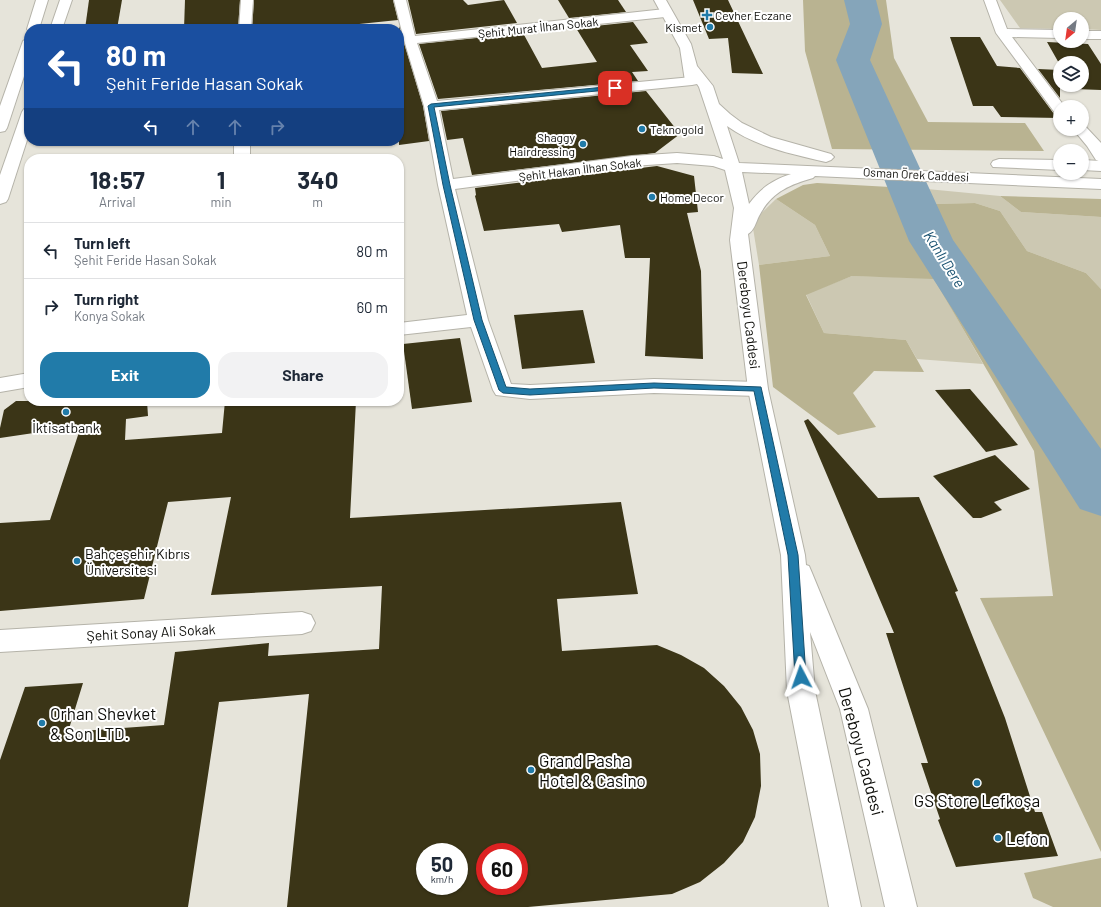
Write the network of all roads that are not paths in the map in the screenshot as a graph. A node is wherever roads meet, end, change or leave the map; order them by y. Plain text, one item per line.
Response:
1 (42, 0) edge
2 (66, 0) edge
3 (247, 0) edge
4 (400, 0) edge
5 (660, 0) edge
6 (990, 0) edge
7 (665, 13) junction
8 (35, 24) edge
9 (58, 24) edge
10 (245, 24) edge
11 (1002, 33) junction
12 (1053, 34) edge
13 (1089, 35) edge
14 (1101, 35) edge
15 (410, 40) junction
16 (24, 56) edge
17 (692, 74) junction
18 (1053, 101) edge
19 (710, 103) junction
20 (431, 106) junction
21 (24, 127) edge
22 (0, 128) edge
23 (1087, 136) edge
24 (1101, 157) edge
25 (713, 161) junction
26 (730, 161) junction
27 (828, 164) junction
28 (856, 165) junction
29 (1053, 165) edge
30 (1089, 166) edge
31 (1101, 166) edge
32 (1101, 184) edge
33 (446, 185) junction
34 (0, 199) edge
35 (739, 240) junction
36 (478, 320) junction
37 (404, 328) edge
38 (24, 381) edge
39 (0, 385) edge
40 (758, 388) junction
41 (793, 555) junction
42 (302, 623) dead end
43 (0, 641) edge
44 (845, 907) edge
45 (901, 907) edge

1 - 8 main road
2 - 9 main road
3 - 10 main road
4 - 15 main road
5 - 7 main road, Dereboyu Caddesi
6 - 11 main road
7 - 15 main road, Şehit Murat İlhan Sokak
7 - 17 main road, Dereboyu Caddesi
11 - 12 main road
11 - 18 main road
13 - 14 main road
15 - 20 main road
16 - 22 main road
17 - 19 main road, Dereboyu Caddesi
17 - 20 main road
17 - 25 main road, Dereboyu Caddesi
19 - 26 main road, Dereboyu Caddesi
19 - 27 main road
20 - 33 main road
21 - 34 main road
23 - 24 main road
25 - 26 main road, Şehit Hakan İlhan Sokak
25 - 33 main road, Şehit Hakan İlhan Sokak
25 - 35 main road, Dereboyu Caddesi
26 - 27 main road, Osman Örek Caddesi
26 - 35 main road, Dereboyu Caddesi
27 - 28 main road, Osman Örek Caddesi
27 - 35 main road
28 - 29 main road, Osman Örek Caddesi
28 - 32 main road, Osman Örek Caddesi
30 - 31 main road
33 - 36 main road
35 - 40 main road, Dereboyu Caddesi
36 - 37 main road
36 - 40 main road
38 - 39 main road
40 - 41 main road, Dereboyu Caddesi
41 - 44 main road, Dereboyu Caddesi
41 - 45 main road, Dereboyu Caddesi
42 - 43 main road, Şehit Sonay Ali Sokak

